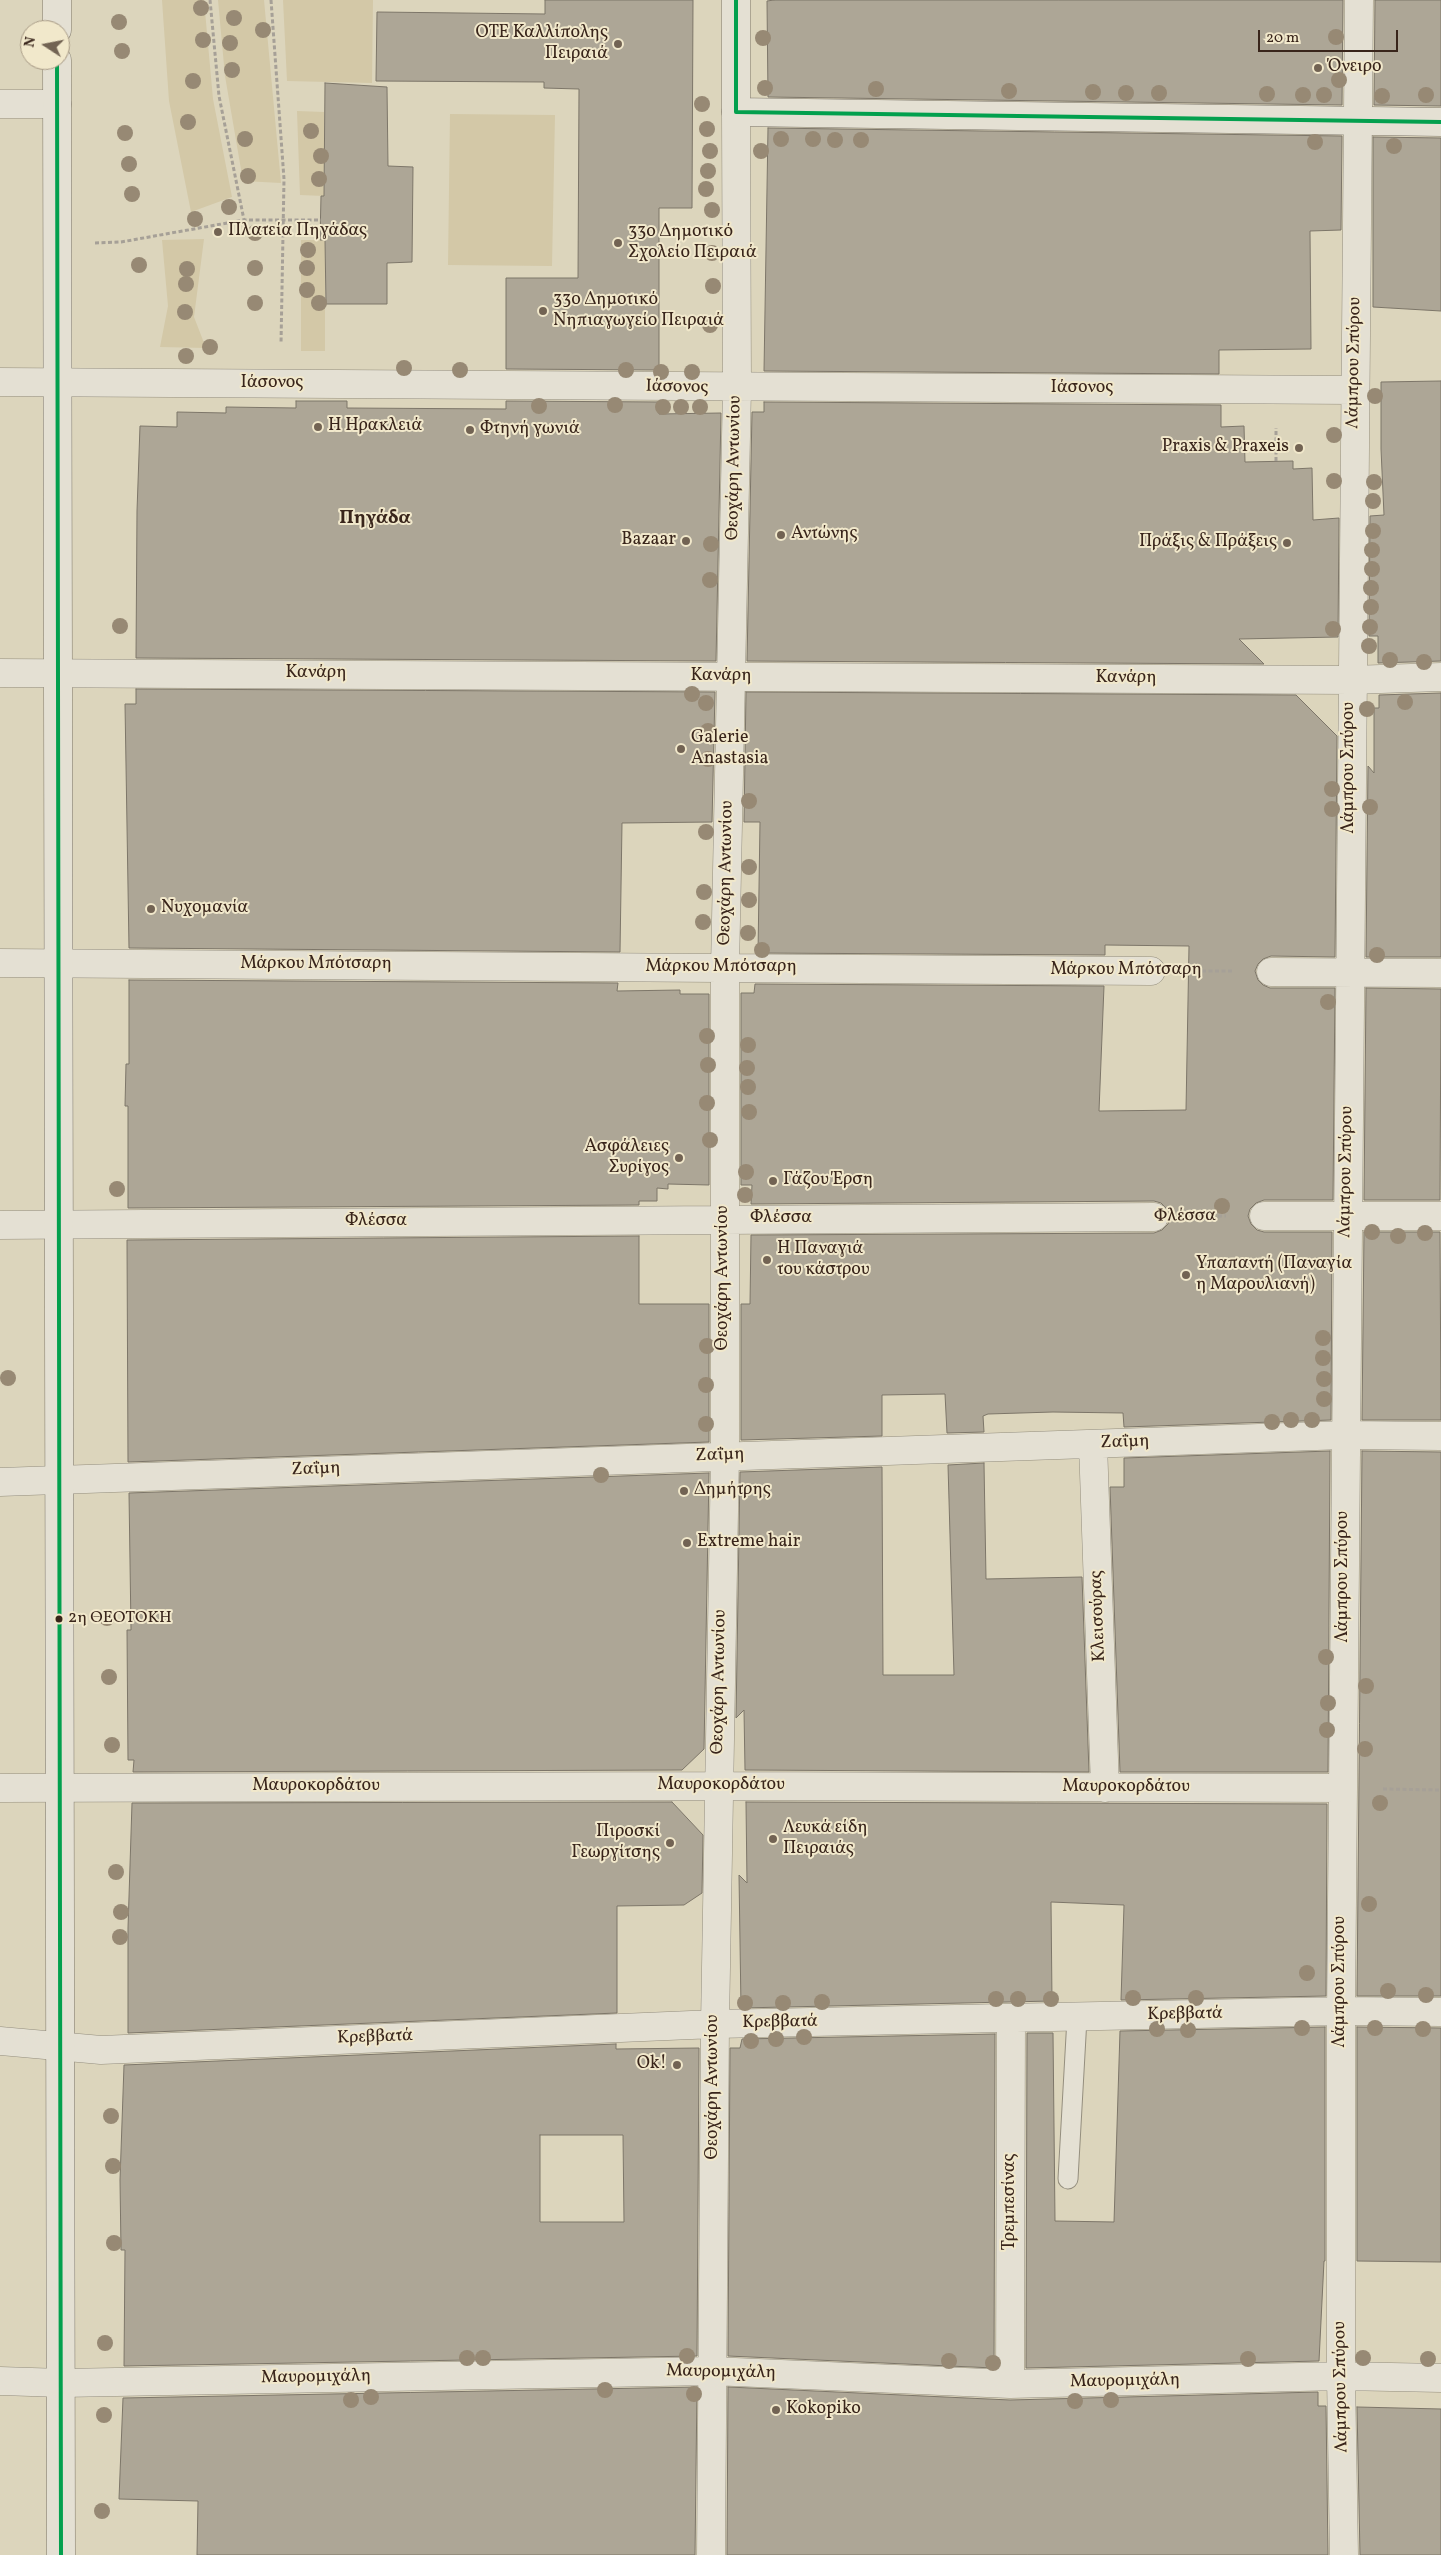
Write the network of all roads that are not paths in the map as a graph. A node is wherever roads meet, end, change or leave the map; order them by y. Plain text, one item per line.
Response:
1 (57, 0) edge
2 (736, 0) edge
3 (1359, 0) edge
4 (57, 20) edge
5 (57, 70) edge
6 (0, 104) edge
7 (57, 104) junction
8 (736, 112) junction
9 (1358, 121) junction
10 (1441, 122) edge
11 (0, 382) edge
12 (58, 382) junction
13 (736, 388) junction
14 (1354, 390) junction
15 (58, 672) junction
16 (0, 673) edge
17 (730, 677) junction
18 (1441, 677) edge
19 (1351, 680) junction
20 (0, 963) edge
21 (59, 964) junction
22 (725, 968) junction
23 (1151, 971) road end
24 (1349, 971) junction
25 (1271, 972) road end
26 (1441, 973) edge
27 (1347, 1214) junction
28 (1264, 1216) road end
29 (1441, 1216) edge
30 (1154, 1217) road end
31 (724, 1219) junction
32 (59, 1224) junction
33 (0, 1225) edge
34 (1345, 1435) junction
35 (1441, 1436) edge
36 (1093, 1444) junction
37 (725, 1455) junction
38 (59, 1480) junction
39 (0, 1482) edge
40 (718, 1786) junction
41 (0, 1788) edge
42 (60, 1788) junction
43 (1105, 1788) junction
44 (1342, 1788) junction
45 (1341, 2011) junction
46 (1441, 2012) edge
47 (1077, 2018) junction
48 (1011, 2019) junction
49 (715, 2024) junction
50 (0, 2041) edge
51 (61, 2048) junction
52 (1068, 2180) dead end
53 (712, 2371) junction
54 (1341, 2376) junction
55 (1441, 2378) edge
56 (0, 2381) edge
57 (62, 2383) junction
58 (1010, 2384) junction
59 (61, 2555) edge
60 (711, 2555) edge
61 (1344, 2555) edge

1 - 4 street
2 - 8 street, Θεοχάρη Αντωνίου
3 - 9 street, Λάμπρου Σπύρου
5 - 7 street
6 - 7 street
7 - 12 street
8 - 9 street
8 - 13 street, Θεοχάρη Αντωνίου
9 - 10 street
9 - 14 street, Λάμπρου Σπύρου
11 - 12 street, Ιάσονος
12 - 13 street, Ιάσονος
12 - 15 street
13 - 14 street, Ιάσονος
13 - 17 street, Θεοχάρη Αντωνίου
14 - 19 street, Λάμπρου Σπύρου
15 - 16 street, Κανάρη
15 - 17 street, Κανάρη
15 - 21 street
17 - 19 street, Κανάρη
17 - 22 street, Θεοχάρη Αντωνίου
18 - 19 street, Κανάρη
19 - 24 street, Λάμπρου Σπύρου
20 - 21 street, Μάρκου Μπότσαρη
21 - 22 street, Μάρκου Μπότσαρη
21 - 32 street
22 - 23 street, Μάρκου Μπότσαρη
22 - 31 street, Θεοχάρη Αντωνίου
24 - 25 street
24 - 26 street
24 - 27 street, Λάμπρου Σπύρου
27 - 28 street
27 - 29 street
27 - 34 street, Λάμπρου Σπύρου
30 - 31 street, Φλέσσα
31 - 32 street, Φλέσσα
31 - 37 street, Θεοχάρη Αντωνίου
32 - 33 street, Φλέσσα
32 - 38 street
34 - 35 street, Ζαΐμη
34 - 36 street, Ζαΐμη
34 - 44 street, Λάμπρου Σπύρου
36 - 37 street, Ζαΐμη
36 - 43 street, Κλεισούρας
37 - 38 street, Ζαΐμη
37 - 40 street, Θεοχάρη Αντωνίου
38 - 39 street, Ζαΐμη
38 - 42 street
40 - 42 street, Μαυροκορδάτου
40 - 43 street, Μαυροκορδάτου
40 - 49 street, Θεοχάρη Αντωνίου
41 - 42 street, Μαυροκορδάτου
42 - 51 street
43 - 44 street, Μαυροκορδάτου
44 - 45 street, Λάμπρου Σπύρου
45 - 46 street, Κρεββατά
45 - 47 street, Κρεββατά
45 - 54 street, Λάμπρου Σπύρου
47 - 48 street, Κρεββατά
47 - 52 lane
48 - 49 street, Κρεββατά
48 - 58 street, Τρεμπεσίνας
49 - 51 street, Κρεββατά
49 - 53 street, Θεοχάρη Αντωνίου
50 - 51 street, Κρεββατά
51 - 57 street
53 - 57 street, Μαυρομιχάλη
53 - 58 street, Μαυρομιχάλη
53 - 60 street, Θεοχάρη Αντωνίου
54 - 55 street, Μαυρομιχάλη
54 - 58 street, Μαυρομιχάλη
54 - 61 street, Λάμπρου Σπύρου
56 - 57 street, Μαυρομιχάλη
57 - 59 street

